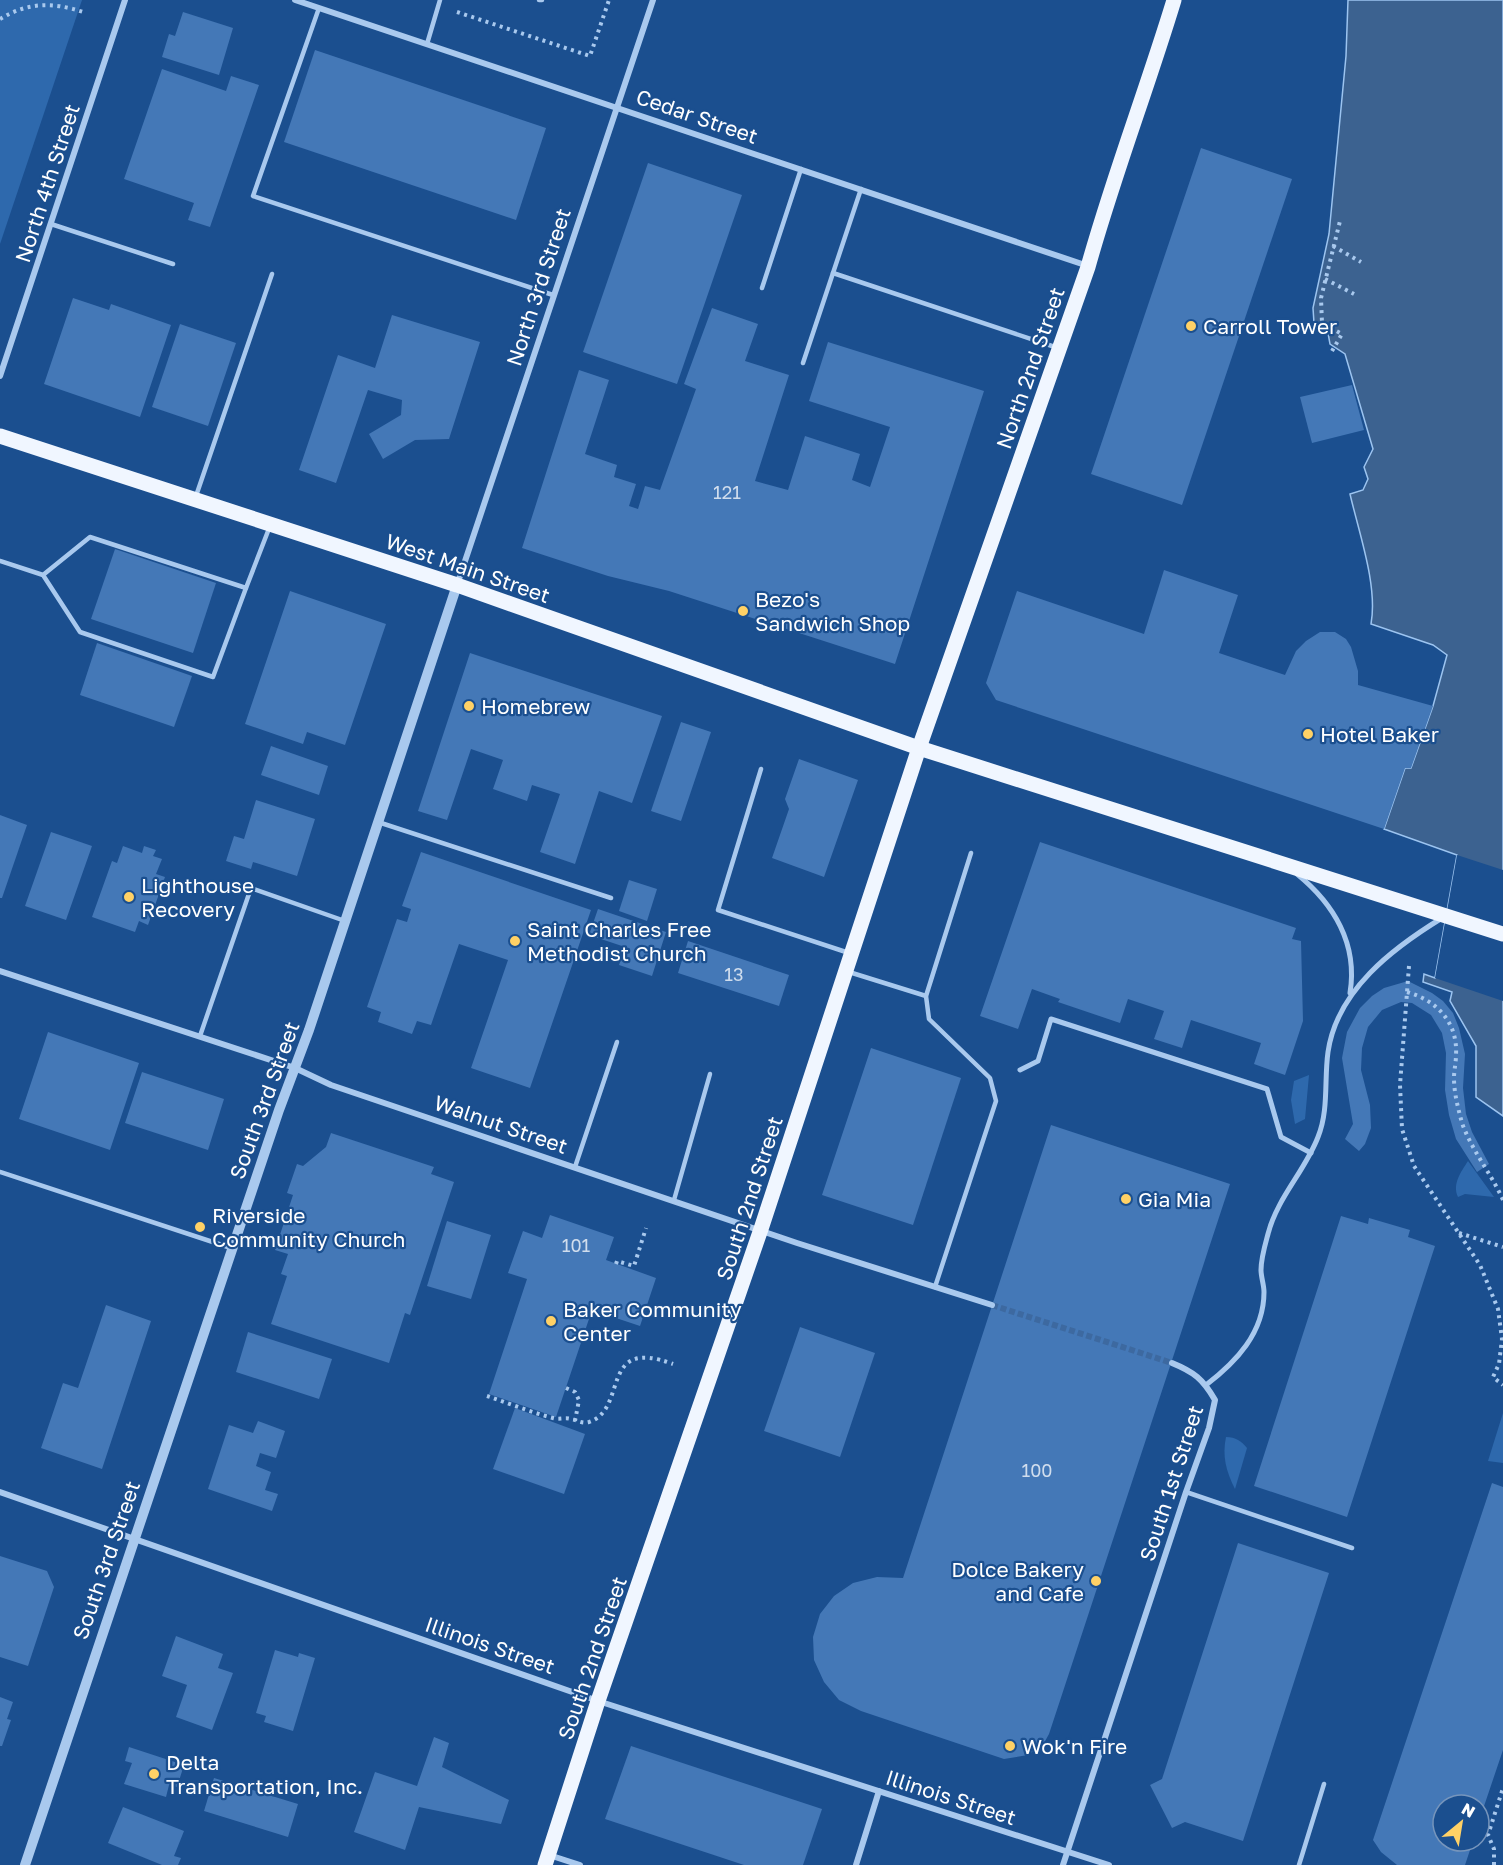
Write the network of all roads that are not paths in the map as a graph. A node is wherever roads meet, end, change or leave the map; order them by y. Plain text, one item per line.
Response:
1 (125, 0) edge
2 (295, 0) edge
3 (440, 0) edge
4 (653, 0) edge
5 (1174, 0) edge
6 (319, 8) junction
7 (427, 44) junction
8 (616, 106) junction
9 (801, 169) junction
10 (861, 189) junction
11 (51, 224) junction
12 (173, 264) dead end
13 (1088, 267) junction
14 (833, 273) junction
15 (272, 274) dead end
16 (762, 288) dead end
17 (553, 295) junction
18 (1059, 349) junction
19 (803, 363) dead end
20 (0, 376) edge
21 (0, 436) edge
22 (195, 500) junction
23 (270, 524) junction
24 (0, 561) edge
25 (44, 575) junction
26 (457, 585) junction
27 (246, 588) junction
28 (919, 748) junction
29 (761, 769) dead end
30 (378, 822) junction
31 (970, 853) dead end
32 (1287, 866) junction
33 (611, 898) dead end
34 (1446, 915) junction
35 (345, 921) junction
36 (1503, 934) edge
37 (852, 954) junction
38 (0, 971) edge
39 (846, 971) junction
40 (1350, 995) junction
41 (926, 996) junction
42 (200, 1036) junction
43 (617, 1042) dead end
44 (295, 1068) junction
45 (1020, 1070) dead end
46 (710, 1074) dead end
47 (1311, 1153) junction
48 (575, 1167) junction
49 (0, 1172) edge
50 (674, 1200) junction
51 (761, 1229) junction
52 (232, 1248) junction
53 (935, 1287) junction
54 (992, 1305) tunnel mouth
55 (1172, 1363) tunnel mouth
56 (1206, 1385) junction
57 (0, 1492) edge
58 (1186, 1492) junction
59 (134, 1539) junction
60 (1352, 1548) dead end
61 (598, 1701) junction
62 (1324, 1784) dead end
63 (879, 1791) junction
64 (1067, 1851) junction
65 (546, 1860) edge
66 (25, 1865) edge
67 (580, 1865) edge
68 (856, 1865) edge
69 (1062, 1865) edge
70 (1109, 1865) edge
71 (1299, 1865) edge

1 - 11 street, North 4th Street
2 - 6 street, Cedar Street
3 - 7 lane
4 - 8 street, North 3rd Street
5 - 13 main road, North 2nd Street
6 - 7 street, Cedar Street
6 - 17 lane
7 - 8 street, Cedar Street
8 - 9 street, Cedar Street
8 - 17 street, North 3rd Street
9 - 10 street, Cedar Street
9 - 16 lane
10 - 13 street, Cedar Street
10 - 14 lane
11 - 12 lane
11 - 20 street, North 4th Street
13 - 18 main road, North 2nd Street
14 - 18 lane
14 - 19 lane
15 - 22 lane
17 - 26 street, North 3rd Street
18 - 28 main road, North 2nd Street
21 - 22 main road, West Main Street
22 - 23 main road, West Main Street
23 - 26 main road, West Main Street
23 - 27 lane
24 - 25 lane
25 - 27 lane
25 - 27 lane
26 - 28 main road, West Main Street
26 - 30 street, South 3rd Street
28 - 32 main road, West Main Street
28 - 37 main road, South 2nd Street
29 - 37 lane
30 - 33 lane
30 - 35 street, South 3rd Street
31 - 41 lane
32 - 34 main road, West Main Street
32 - 40 street, South 1st Street
34 - 36 main road, West Main Street
34 - 40 street, South 1st Street
35 - 42 lane
35 - 44 street, South 3rd Street
37 - 39 main road, South 2nd Street
38 - 42 street, Walnut Street
39 - 41 lane
39 - 51 main road, South 2nd Street
40 - 47 street, South 1st Street
41 - 53 lane
42 - 44 street, Walnut Street
43 - 48 lane
44 - 48 street, Walnut Street
44 - 52 street, South 3rd Street
45 - 47 street
46 - 50 lane
47 - 56 street, South 1st Street
48 - 50 street, Walnut Street
49 - 52 lane
50 - 51 street, Walnut Street
51 - 53 street, Walnut Street
51 - 61 main road, South 2nd Street
52 - 59 street, South 3rd Street
53 - 54 street, Walnut Street
55 - 56 street
56 - 58 street, South 1st Street
57 - 59 street, Illinois Street
58 - 60 lane
58 - 64 street, South 1st Street
59 - 61 street, Illinois Street
59 - 66 street, South 3rd Street
61 - 63 street, Illinois Street
61 - 65 main road, South 2nd Street
62 - 71 lane
63 - 64 street, Illinois Street
63 - 68 street
64 - 69 street, South 1st Street
64 - 70 street, Illinois Street
65 - 67 street

